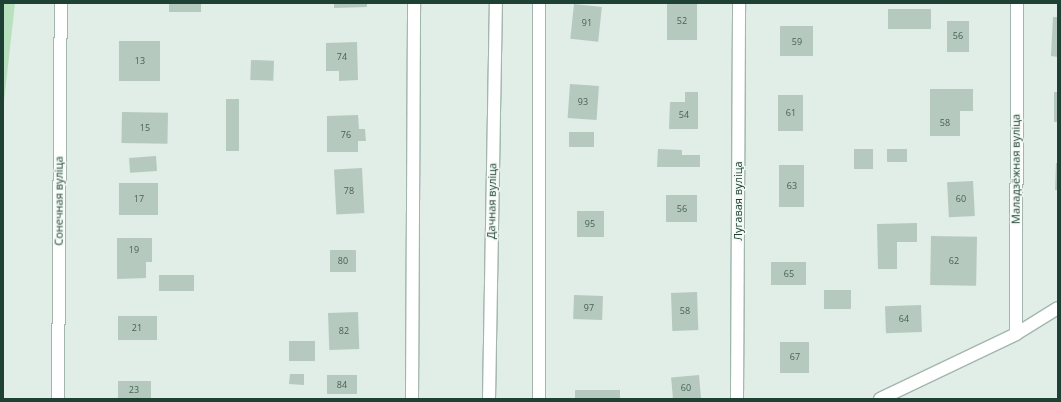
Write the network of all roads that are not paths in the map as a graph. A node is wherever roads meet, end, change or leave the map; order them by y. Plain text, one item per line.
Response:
1 (61, 3) edge
2 (414, 3) edge
3 (496, 3) edge
4 (539, 3) edge
5 (739, 3) edge
6 (1017, 3) edge
7 (1058, 308) edge
8 (1016, 334) junction
9 (58, 399) edge
10 (412, 399) edge
11 (488, 399) edge
12 (539, 399) edge
13 (737, 399) edge
14 (880, 399) edge

1 - 9 street, Сонечная вуліца
2 - 10 street
3 - 11 street, Дачная вуліца
4 - 12 street
5 - 13 street, Лугавая вуліца
6 - 8 street, Маладзёжная вуліца
7 - 8 street
8 - 14 street

